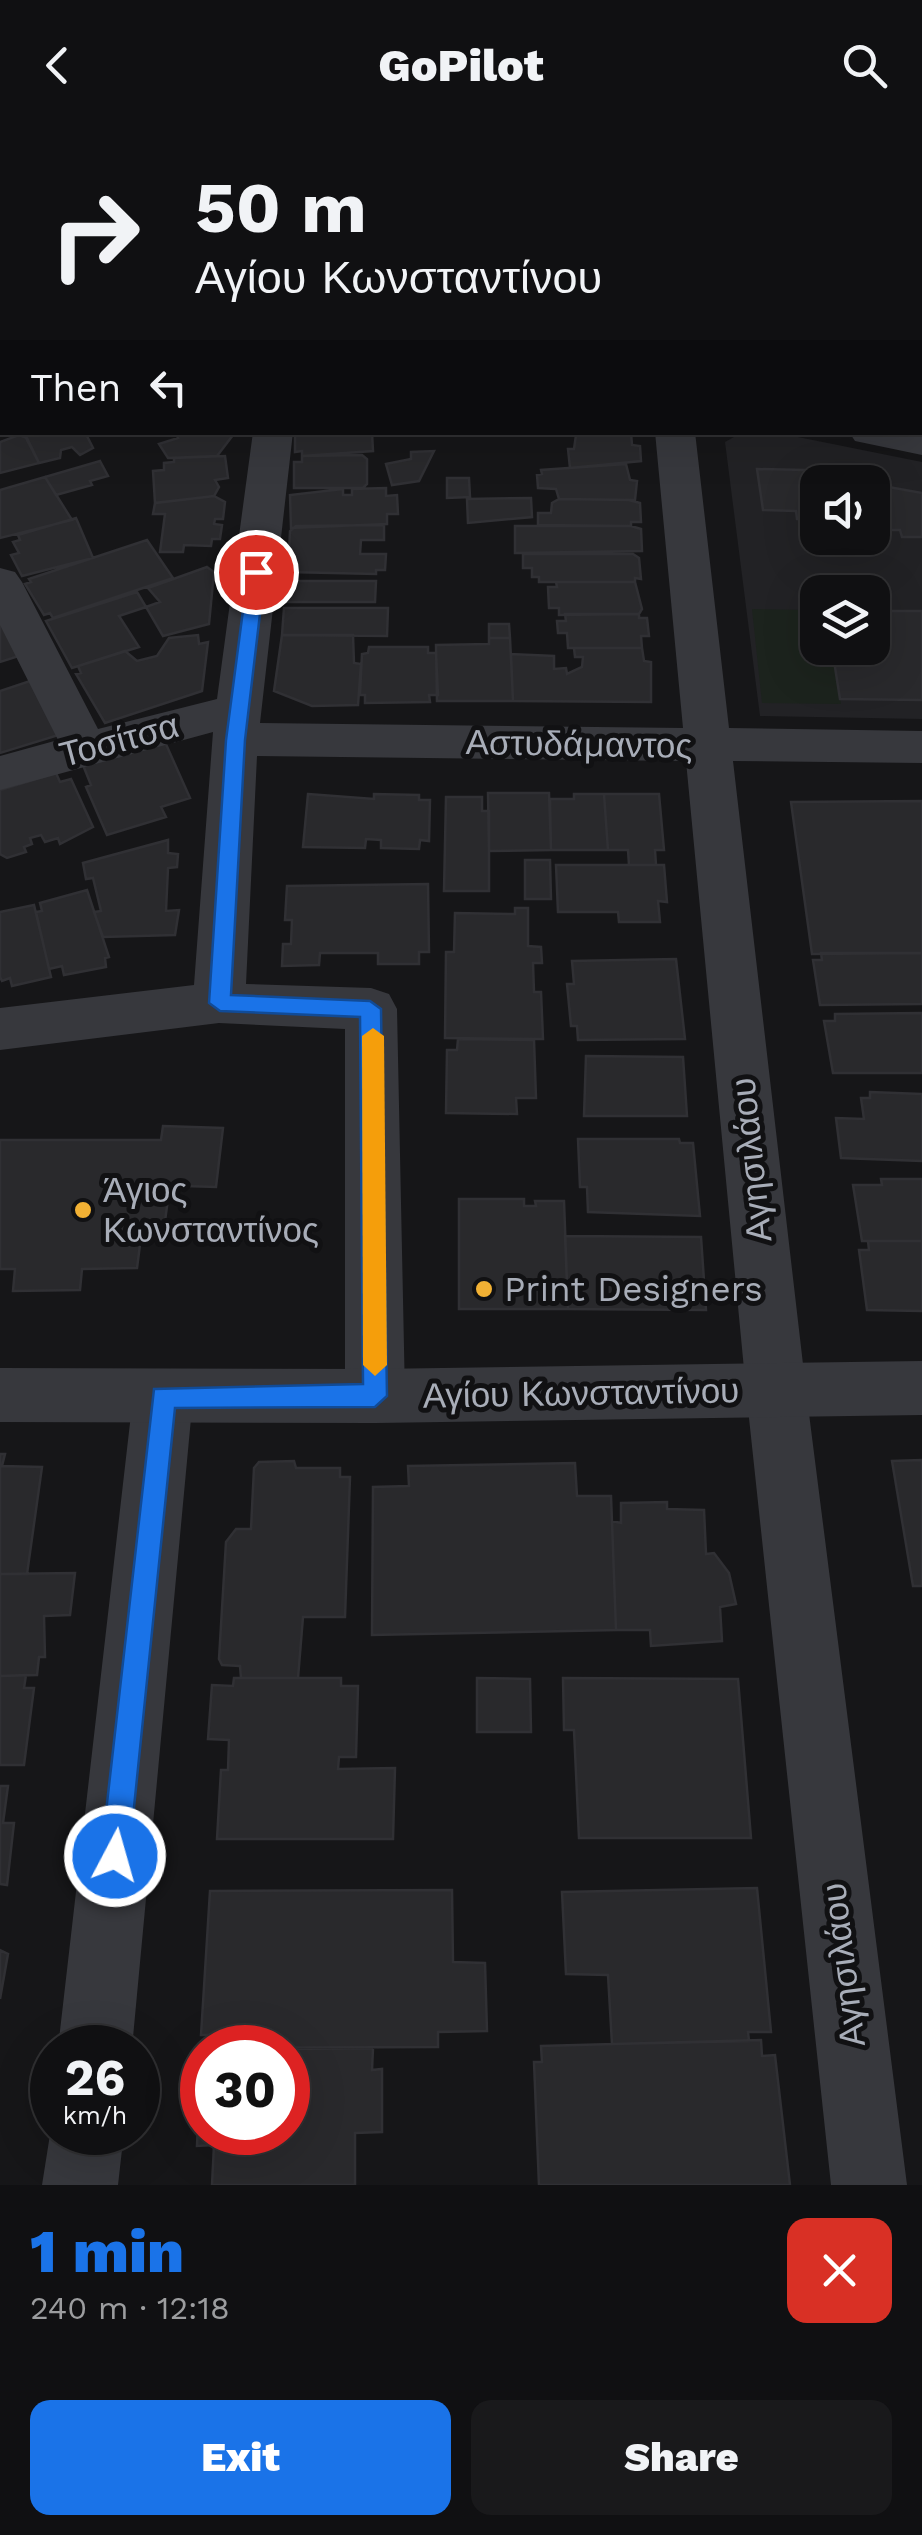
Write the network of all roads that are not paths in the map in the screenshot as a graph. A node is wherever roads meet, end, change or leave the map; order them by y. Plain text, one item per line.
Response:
1 (273, 435) edge
2 (674, 435) edge
3 (883, 435) edge
4 (922, 443) edge
5 (0, 582) edge
6 (43, 664) junction
7 (0, 678) edge
8 (238, 725) junction
9 (705, 746) junction
10 (85, 748) junction
11 (922, 748) edge
12 (0, 774) edge
13 (220, 1003) junction
14 (0, 1029) edge
15 (922, 1388) edge
16 (776, 1390) junction
17 (0, 1395) edge
18 (375, 1396) junction
19 (163, 1397) junction
20 (97, 2025) edge
21 (83, 2155) edge
22 (80, 2185) edge
23 (869, 2185) edge

1 - 8 street
2 - 9 street, Αγησιλάου
3 - 4 street
5 - 6 street
6 - 7 street
6 - 10 street
8 - 9 street, Αστυδάμαντος
8 - 10 street, Τοσίτσα
8 - 13 street
9 - 11 street, Αστυδάμαντος
9 - 16 street, Αγησιλάου
10 - 12 street, Τοσίτσα
13 - 14 street
13 - 18 street
15 - 16 street, Αγίου Κωνσταντίνου
16 - 18 street, Αγίου Κωνσταντίνου
16 - 23 street, Αγησιλάου
17 - 19 street, Αγίου Κωνσταντίνου
18 - 19 street, Αγίου Κωνσταντίνου
19 - 20 street
21 - 22 street

